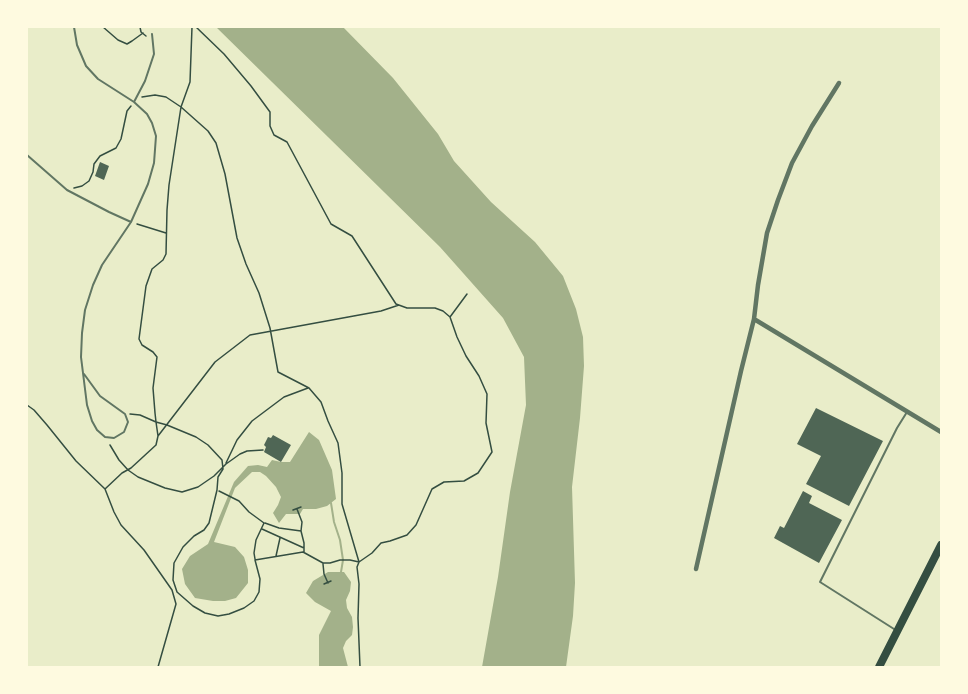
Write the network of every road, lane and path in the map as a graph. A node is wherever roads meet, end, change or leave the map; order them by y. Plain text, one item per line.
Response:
1 (74, 27) edge
2 (103, 27) edge
3 (140, 27) edge
4 (192, 27) edge
5 (196, 27) edge
6 (143, 33) junction
7 (152, 34) dead end
8 (154, 43) junction
9 (839, 83) dead end
10 (134, 102) junction
11 (181, 107) junction
12 (27, 155) edge
13 (68, 190) junction
14 (131, 222) junction
15 (167, 233) junction
16 (467, 294) dead end
17 (400, 305) junction
18 (450, 317) junction
19 (754, 319) junction
20 (271, 330) junction
21 (84, 374) junction
22 (309, 388) junction
23 (27, 405) edge
24 (907, 412) junction
25 (125, 414) junction
26 (156, 422) junction
27 (167, 425) junction
28 (941, 432) edge
29 (158, 436) junction
30 (109, 438) junction
31 (263, 450) dead end
32 (226, 464) junction
33 (223, 468) junction
34 (128, 470) junction
35 (105, 489) junction
36 (217, 490) junction
37 (301, 507) dead end
38 (297, 509) junction
39 (294, 510) dead end
40 (264, 523) junction
41 (261, 529) junction
42 (300, 531) junction
43 (280, 538) junction
44 (941, 545) edge
45 (305, 548) junction
46 (303, 552) junction
47 (275, 557) junction
48 (255, 560) junction
49 (359, 562) junction
50 (323, 563) junction
51 (696, 569) dead end
52 (331, 582) dead end
53 (177, 592) junction
54 (173, 594) junction
55 (897, 631) junction
56 (158, 667) edge
57 (360, 667) edge
58 (879, 667) edge

1 - 10 lane
2 - 6 path
3 - 6 path
4 - 11 path
5 - 17 path
6 - 8 path
7 - 8 lane
8 - 10 lane
9 - 19 street
10 - 11 path
10 - 13 path
10 - 14 lane
11 - 15 path
11 - 20 path
12 - 13 lane
13 - 14 lane
14 - 15 path
14 - 21 lane
15 - 26 path
16 - 18 path
17 - 18 path
17 - 20 path
18 - 49 path
19 - 24 street
19 - 51 street
20 - 22 path
20 - 27 path
21 - 25 lane
21 - 30 lane
22 - 32 path
22 - 49 path
23 - 35 path
24 - 28 street
24 - 55 lane
25 - 26 path
25 - 30 lane
26 - 27 path
26 - 29 path
27 - 29 path
27 - 33 path
29 - 34 path
30 - 34 path
31 - 32 path
32 - 33 path
33 - 34 path
33 - 36 path
34 - 35 path
35 - 54 path
36 - 40 path
36 - 53 path
37 - 38 path
38 - 39 path
38 - 42 path
40 - 41 path
40 - 42 path
41 - 43 path
41 - 48 path
42 - 45 path
43 - 45 path
43 - 47 path
44 - 55 highway
45 - 46 path
46 - 47 path
46 - 50 path
47 - 48 path
48 - 53 path
49 - 50 path
49 - 57 path
50 - 52 path
53 - 54 path
54 - 56 path
55 - 58 highway

